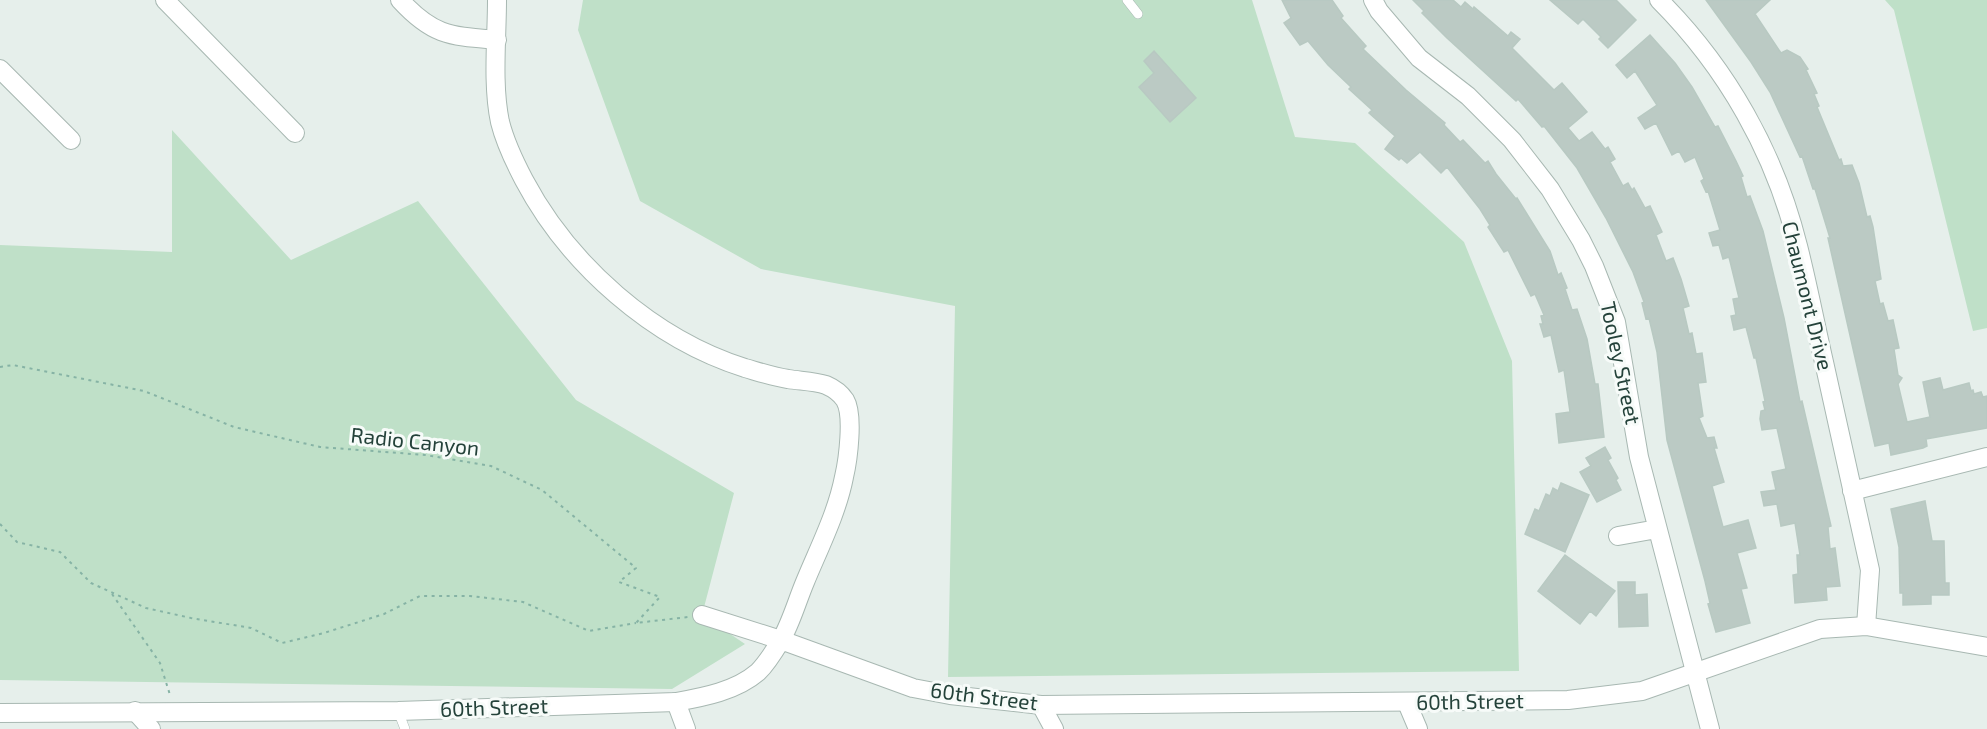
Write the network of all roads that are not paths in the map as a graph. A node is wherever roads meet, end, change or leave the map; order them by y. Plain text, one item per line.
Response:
1 (165, 0) edge
2 (400, 0) edge
3 (497, 0) edge
4 (1127, 0) edge
5 (1373, 0) edge
6 (1659, 0) edge
7 (1138, 14) dead end
8 (497, 40) junction
9 (0, 69) edge
10 (296, 134) dead end
11 (72, 140) dead end
12 (1987, 457) edge
13 (1852, 491) junction
14 (1657, 529) junction
15 (1618, 536) dead end
16 (702, 615) road end
17 (1866, 626) junction
18 (781, 640) junction
19 (1987, 647) edge
20 (1695, 674) junction
21 (676, 702) junction
22 (1407, 703) junction
23 (1041, 705) junction
24 (135, 711) junction
25 (398, 711) junction
26 (0, 713) edge
27 (151, 729) edge
28 (405, 729) edge
29 (686, 729) edge
30 (1054, 729) edge
31 (1419, 729) edge
32 (1710, 729) edge

1 - 10 street
2 - 8 street
3 - 8 street
4 - 7 lane
5 - 14 street, Tooley Street
6 - 13 street, Chaumont Drive
8 - 18 street
9 - 11 street
12 - 13 street
13 - 17 street, Chaumont Drive
14 - 15 street
14 - 20 street, Tooley Street
16 - 18 street
17 - 19 street, 60th Street
17 - 20 street, 60th Street
18 - 21 street, 60th Street
18 - 23 street, 60th Street
20 - 22 street, 60th Street
20 - 32 street, Tooley Street
21 - 25 street, 60th Street
21 - 29 street
22 - 23 street, 60th Street
22 - 31 street
23 - 30 street
24 - 25 street, 60th Street
24 - 26 street, 60th Street
24 - 27 street
25 - 28 lane

